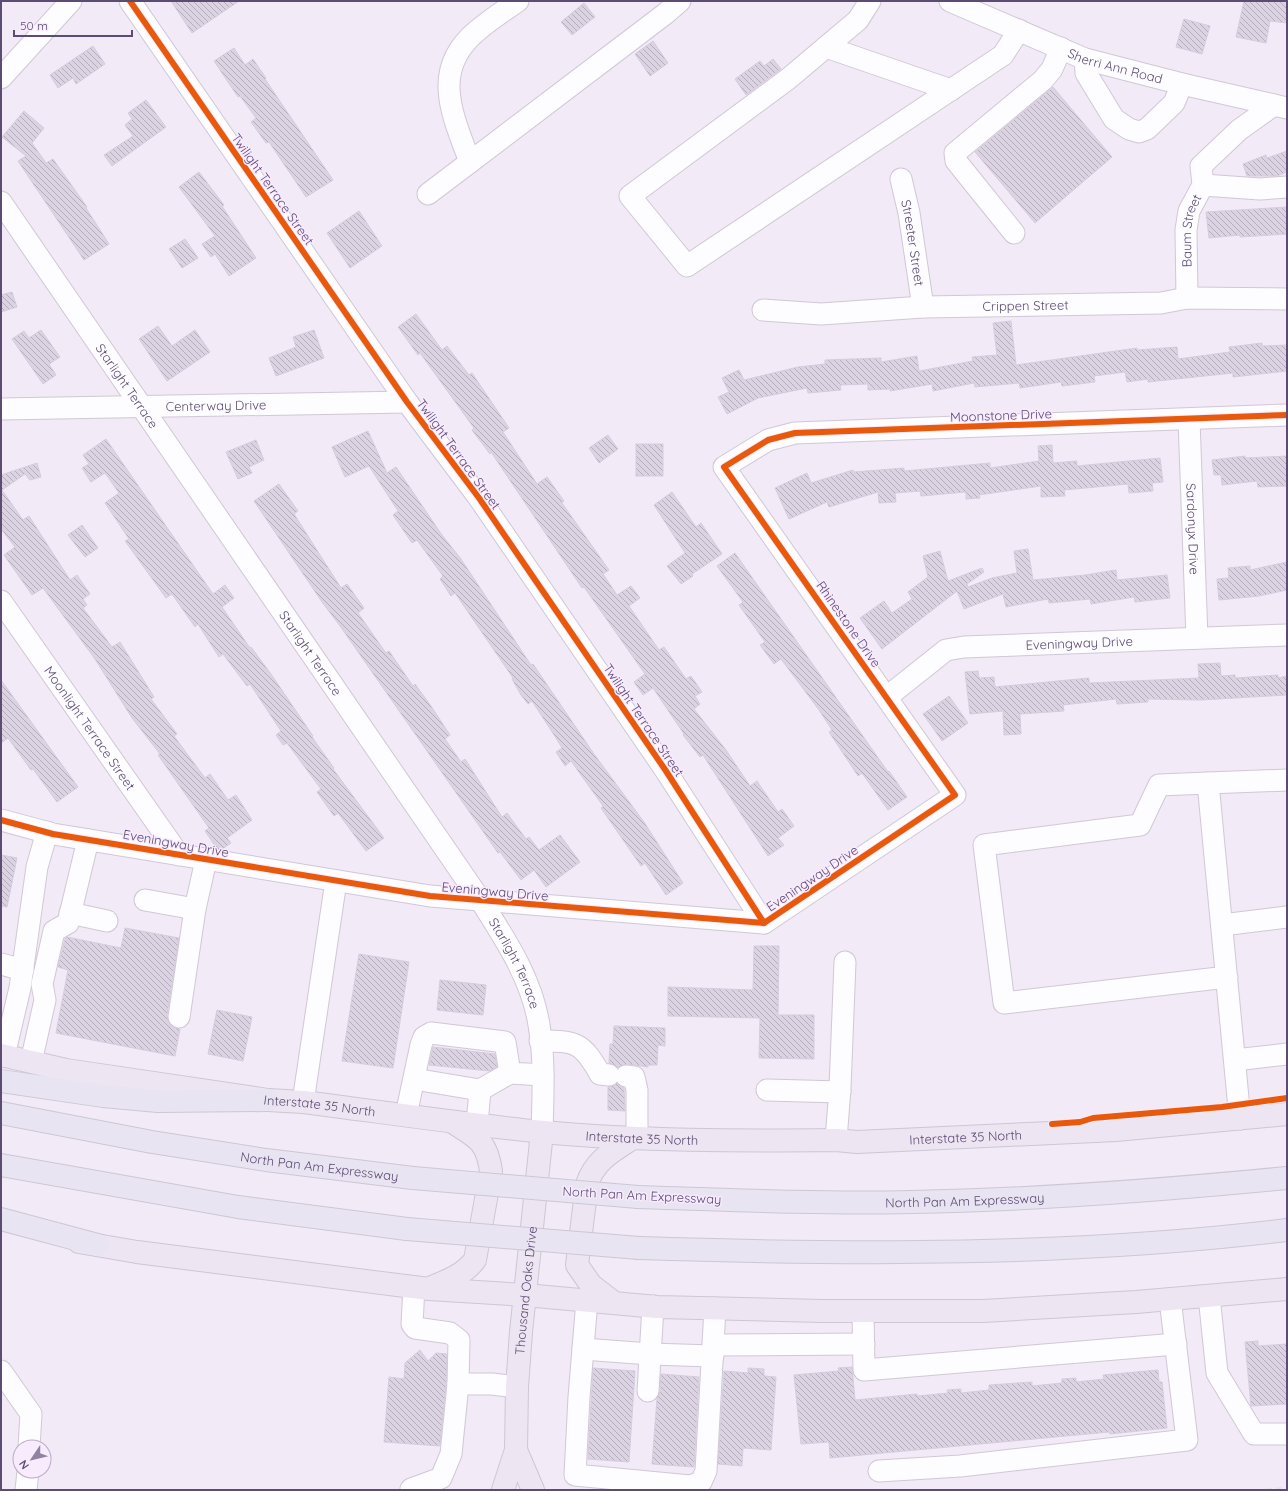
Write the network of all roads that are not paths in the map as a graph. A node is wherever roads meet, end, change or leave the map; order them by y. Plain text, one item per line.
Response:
1 (71, 1) edge
2 (130, 1) edge
3 (518, 1) edge
4 (680, 1) edge
5 (870, 1) edge
6 (950, 1) edge
7 (1018, 30) junction
8 (826, 47) junction
9 (1060, 48) junction
10 (1084, 58) junction
11 (1, 78) edge
12 (1182, 84) junction
13 (951, 90) junction
14 (1281, 106) edge
15 (470, 162) junction
16 (901, 179) dead end
17 (1203, 185) junction
18 (1287, 187) edge
19 (428, 194) dead end
20 (1, 202) edge
21 (1014, 233) dead end
22 (1187, 298) junction
23 (1287, 299) edge
24 (923, 307) junction
25 (763, 310) dead end
26 (407, 402) junction
27 (141, 406) junction
28 (1, 409) edge
29 (1287, 415) edge
30 (1188, 420) junction
31 (724, 467) joint
32 (1, 601) edge
33 (1287, 635) edge
34 (1197, 638) junction
35 (887, 697) junction
36 (1287, 780) edge
37 (1208, 784) junction
38 (955, 795) joint
39 (1, 820) edge
40 (47, 832) junction
41 (88, 840) junction
42 (179, 855) junction
43 (206, 860) junction
44 (336, 881) junction
45 (145, 900) dead end
46 (481, 901) junction
47 (196, 909) junction
48 (70, 913) junction
49 (1287, 918) edge
50 (107, 921) dead end
51 (764, 923) junction
52 (1222, 925) junction
53 (845, 962) dead end
54 (1, 964) edge
55 (23, 970) junction
56 (1227, 977) junction
57 (179, 1017) dead end
58 (540, 1041) junction
59 (1287, 1054) edge
60 (3, 1056) edge
61 (1235, 1060) junction
62 (31, 1062) junction
63 (510, 1073) junction
64 (543, 1075) junction
65 (414, 1079) junction
66 (1, 1081) edge
67 (480, 1090) junction
68 (767, 1090) dead end
69 (840, 1092) junction
70 (268, 1100) junction
71 (303, 1102) junction
72 (1, 1113) edge
73 (1287, 1114) edge
74 (406, 1115) junction
75 (1240, 1118) junction
76 (449, 1120) junction
77 (477, 1124) junction
78 (542, 1132) junction
79 (635, 1138) junction
80 (836, 1140) junction
81 (1, 1165) edge
82 (1287, 1178) edge
83 (1, 1219) edge
84 (1, 1230) edge
85 (1287, 1230) edge
86 (98, 1245) junction
87 (421, 1288) junction
88 (1287, 1289) edge
89 (525, 1294) junction
90 (1209, 1296) junction
91 (1170, 1299) junction
92 (587, 1300) junction
93 (612, 1302) junction
94 (652, 1306) junction
95 (715, 1308) junction
96 (863, 1311) junction
97 (864, 1344) junction
98 (1176, 1344) junction
99 (583, 1349) junction
100 (713, 1350) junction
101 (650, 1354) junction
102 (1, 1372) edge
103 (458, 1384) junction
104 (517, 1387) junction
105 (648, 1391) dead end
106 (1287, 1434) edge
107 (29, 1439) edge
108 (516, 1450) junction
109 (879, 1472) dead end
110 (27, 1479) edge
111 (411, 1489) edge
112 (26, 1490) edge
113 (503, 1490) edge
114 (533, 1490) edge

1 - 11 street
2 - 26 street, Twilight Terrace Street
3 - 15 street
4 - 15 street
5 - 8 street
6 - 7 street, Sherri Ann Road
7 - 9 street, Sherri Ann Road
7 - 13 street
8 - 13 street
8 - 13 street
9 - 10 street, Sherri Ann Road
9 - 21 street
10 - 12 street, Sherri Ann Road
10 - 12 street
12 - 14 street, Sherri Ann Road
14 - 17 street, Baum Street
15 - 19 street
16 - 24 street, Streeter Street
17 - 18 street
17 - 22 street, Baum Street
20 - 27 street, Starlight Terrace
22 - 23 street, Crippen Street
22 - 24 street, Crippen Street
24 - 25 street, Crippen Street
26 - 27 street, Centerway Drive
26 - 51 street, Twilight Terrace Street
27 - 28 street, Centerway Drive
27 - 46 street, Starlight Terrace
29 - 30 street, Moonstone Drive
30 - 31 street, Moonstone Drive
30 - 34 street, Sardonyx Drive
31 - 35 street, Rhinestone Drive
32 - 42 street, Moonlight Terrace Street
33 - 34 street, Eveningway Drive
34 - 35 street, Eveningway Drive
35 - 38 street, Rhinestone Drive
36 - 37 street
37 - 52 street
37 - 56 street
38 - 51 street, Eveningway Drive
39 - 40 street, Eveningway Drive
40 - 41 street, Eveningway Drive
40 - 55 street
41 - 42 street, Eveningway Drive
41 - 48 street
42 - 43 street, Eveningway Drive
43 - 44 street, Eveningway Drive
43 - 47 street
44 - 46 street, Eveningway Drive
44 - 71 street
45 - 47 street
46 - 51 street, Eveningway Drive
46 - 58 street, Starlight Terrace
47 - 57 street
48 - 50 street
48 - 62 street
49 - 52 street
52 - 56 street
53 - 69 street
54 - 55 street
55 - 60 street
56 - 61 street
58 - 64 street, Starlight Terrace
58 - 79 street
59 - 61 street
60 - 62 main road, Interstate 35 North
61 - 75 street
62 - 70 main road, Interstate 35 North
63 - 64 street
63 - 65 street
63 - 67 street
64 - 78 street, Starlight Terrace
65 - 67 street
65 - 74 street
66 - 70 highway
67 - 77 street
68 - 69 street
69 - 80 street
70 - 71 main road, Interstate 35 North
71 - 74 main road, Interstate 35 North
72 - 82 highway, North Pan Am Expressway, bridge
73 - 75 main road, Interstate 35 North
74 - 76 main road, Interstate 35 North
75 - 80 main road, Interstate 35 North
76 - 77 main road, Interstate 35 North
76 - 87 main road
77 - 78 main road, Interstate 35 North
78 - 79 main road, Interstate 35 North
78 - 89 main road, Thousand Oaks Drive
79 - 80 main road, Interstate 35 North
79 - 93 main road
81 - 85 highway, bridge
83 - 86 highway
84 - 86 main road
86 - 87 main road
87 - 89 main road
87 - 103 street
88 - 90 main road
89 - 92 main road
89 - 104 main road, Thousand Oaks Drive
90 - 91 main road
90 - 106 street
91 - 96 main road
91 - 98 street
92 - 93 main road
92 - 99 street
93 - 94 main road
94 - 95 main road
94 - 101 street
95 - 96 main road
95 - 100 street
96 - 97 street
97 - 98 street
97 - 100 street
98 - 109 street
99 - 100 street
99 - 101 street
100 - 101 street
101 - 105 street
102 - 107 street
103 - 104 street
103 - 111 street
104 - 108 main road, Thousand Oaks Drive
108 - 113 main road, Thousand Oaks Drive
108 - 114 main road, Thousand Oaks Drive
110 - 112 street

